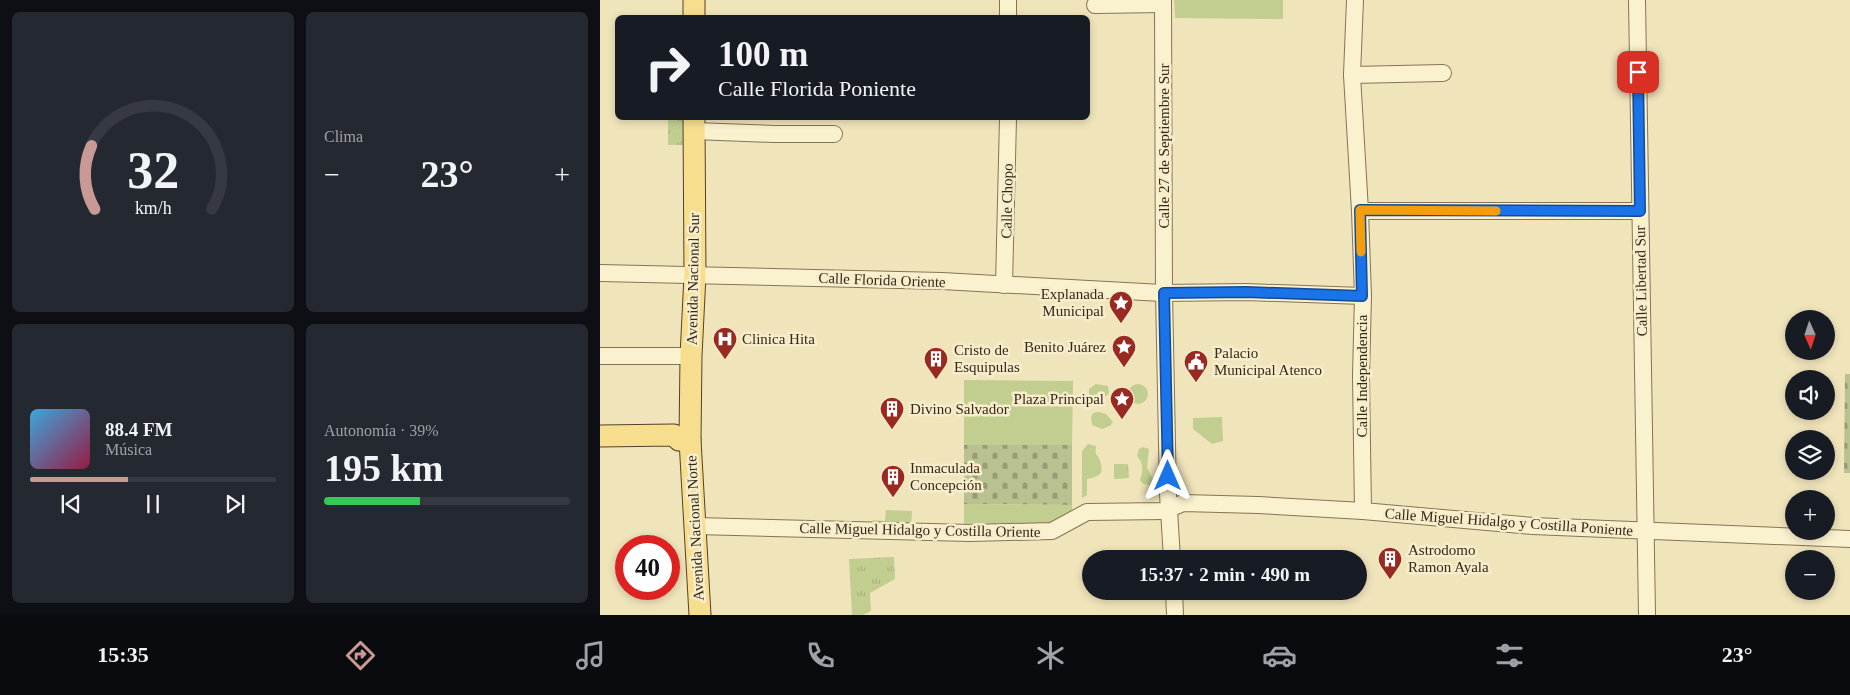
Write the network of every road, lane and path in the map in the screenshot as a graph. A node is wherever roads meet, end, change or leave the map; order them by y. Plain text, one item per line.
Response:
1 (694, 0) edge
2 (1008, 0) edge
3 (1355, 0) edge
4 (1637, 0) edge
5 (1163, 2) edge
6 (1094, 5) dead end
7 (694, 15) edge
8 (1008, 15) edge
9 (1443, 74) dead end
10 (1352, 75) junction
11 (1008, 120) edge
12 (694, 124) edge
13 (834, 134) dead end
14 (1360, 210) junction
15 (1640, 211) junction
16 (600, 273) edge
17 (695, 275) junction
18 (1004, 285) junction
19 (1164, 293) junction
20 (1362, 296) junction
21 (600, 356) edge
22 (691, 356) junction
23 (600, 436) edge
24 (685, 440) junction
25 (600, 446) edge
26 (1170, 510) junction
27 (1363, 512) junction
28 (696, 526) junction
29 (1647, 532) junction
30 (1850, 539) edge
31 (1172, 550) edge
32 (1174, 600) edge
33 (700, 615) edge
34 (1175, 615) edge
35 (1648, 615) edge

1 - 7 main road
2 - 8 street
3 - 10 street, Calle Independencia
4 - 15 street, Calle Libertad Sur
5 - 6 street
5 - 19 street, Calle 27 de Septiembre Sur
9 - 10 street
10 - 14 street, Calle Independencia
11 - 18 street, Calle Chopo
12 - 13 street
12 - 17 main road, Avenida Nacional Sur
14 - 15 street
14 - 20 street, Calle Independencia
15 - 29 street, Calle Libertad Sur
16 - 17 street, Calle Florida Oriente
17 - 18 street, Calle Florida Oriente
17 - 22 main road, Avenida Nacional Sur
18 - 19 street, Calle Florida Oriente
19 - 20 street, Calle Florida Oriente
19 - 26 street, Calle 27 de Septiembre Sur
20 - 27 street, Calle Independencia
21 - 22 street
22 - 24 main road, Avenida Nacional Sur
23 - 24 main road
24 - 25 main road
24 - 28 main road, Avenida Nacional Norte
26 - 27 street, Calle Miguel Hidalgo y Costilla Poniente
26 - 28 street, Calle Miguel Hidalgo y Costilla Oriente
26 - 31 street, Calle 27 de Septiembre Sur
27 - 29 street, Calle Miguel Hidalgo y Costilla Poniente
28 - 33 main road, Avenida Nacional Norte
29 - 30 street, Calle Miguel Hidalgo y Costilla Poniente
29 - 35 street, Calle Libertad Sur
32 - 34 street

